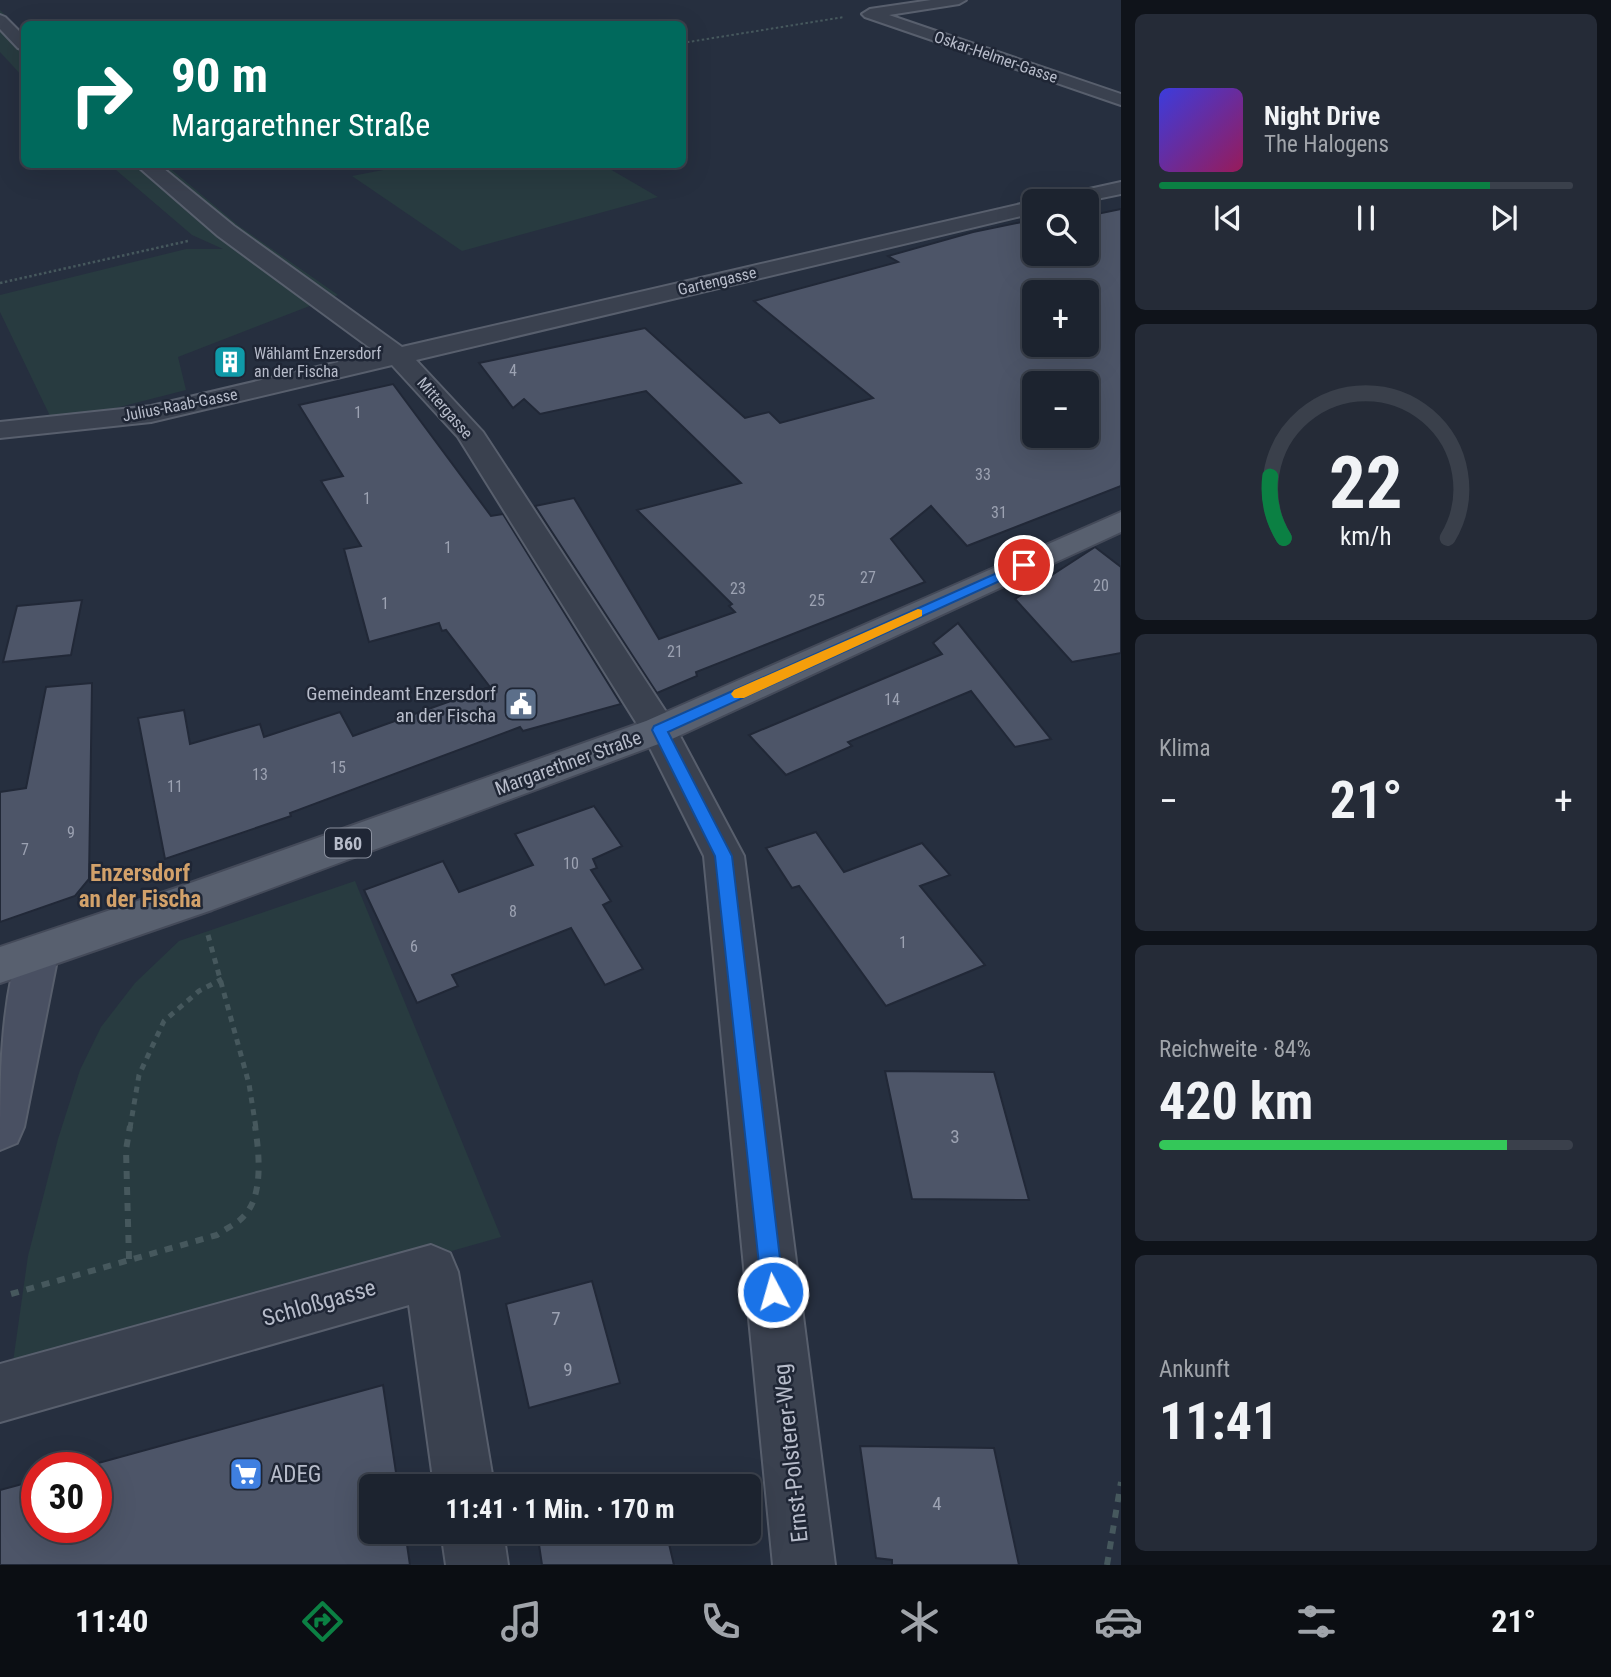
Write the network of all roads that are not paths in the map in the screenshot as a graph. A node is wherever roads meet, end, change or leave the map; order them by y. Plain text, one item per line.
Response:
1 (959, 0) edge
2 (0, 20) edge
3 (21, 42) edge
4 (1121, 100) edge
5 (150, 168) edge
6 (1121, 188) edge
7 (1099, 193) edge
8 (1022, 210) edge
9 (400, 357) junction
10 (0, 430) edge
11 (1121, 521) edge
12 (659, 730) junction
13 (18, 960) edge
14 (0, 1128) edge
15 (0, 1393) edge
16 (462, 1474) edge
17 (473, 1544) edge
18 (477, 1565) edge
19 (804, 1565) edge

1 - 4 street, Oskar-Helmer-Gasse
2 - 3 street
5 - 9 street, Mittergasse
6 - 7 street
8 - 9 street, Gartengasse
9 - 10 street, Julius-Raab-Gasse
9 - 12 street, Mittergasse
11 - 12 main road, Margarethner Straße / B60
12 - 13 main road, Margarethner Straße / B60
12 - 19 street, Ernst-Polsterer-Weg
13 - 14 street
15 - 16 street, Schloßgasse
17 - 18 street

